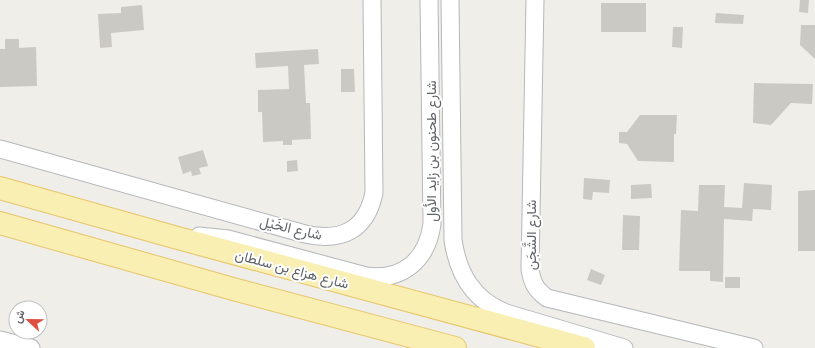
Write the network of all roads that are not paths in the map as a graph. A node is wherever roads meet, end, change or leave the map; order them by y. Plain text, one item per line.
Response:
1 (372, 0) edge
2 (429, 0) edge
3 (450, 0) edge
4 (535, 0) edge
5 (0, 148) edge
6 (0, 188) edge
7 (0, 223) edge
8 (174, 237) junction
9 (0, 340) edge
10 (31, 348) edge
11 (455, 348) edge
12 (584, 348) edge
13 (624, 348) edge
14 (754, 348) edge

1 - 5 street, شارع الخَيْل
2 - 8 street, شارع طحنون بن زايد الأول
3 - 13 street, شارع طحنون بن زايد الأول
4 - 14 street, شارع الشَّجَن
6 - 8 main road, شارع هزاع بن سلطان
7 - 11 main road
8 - 12 main road, شارع هزاع بن سلطان
9 - 10 street

